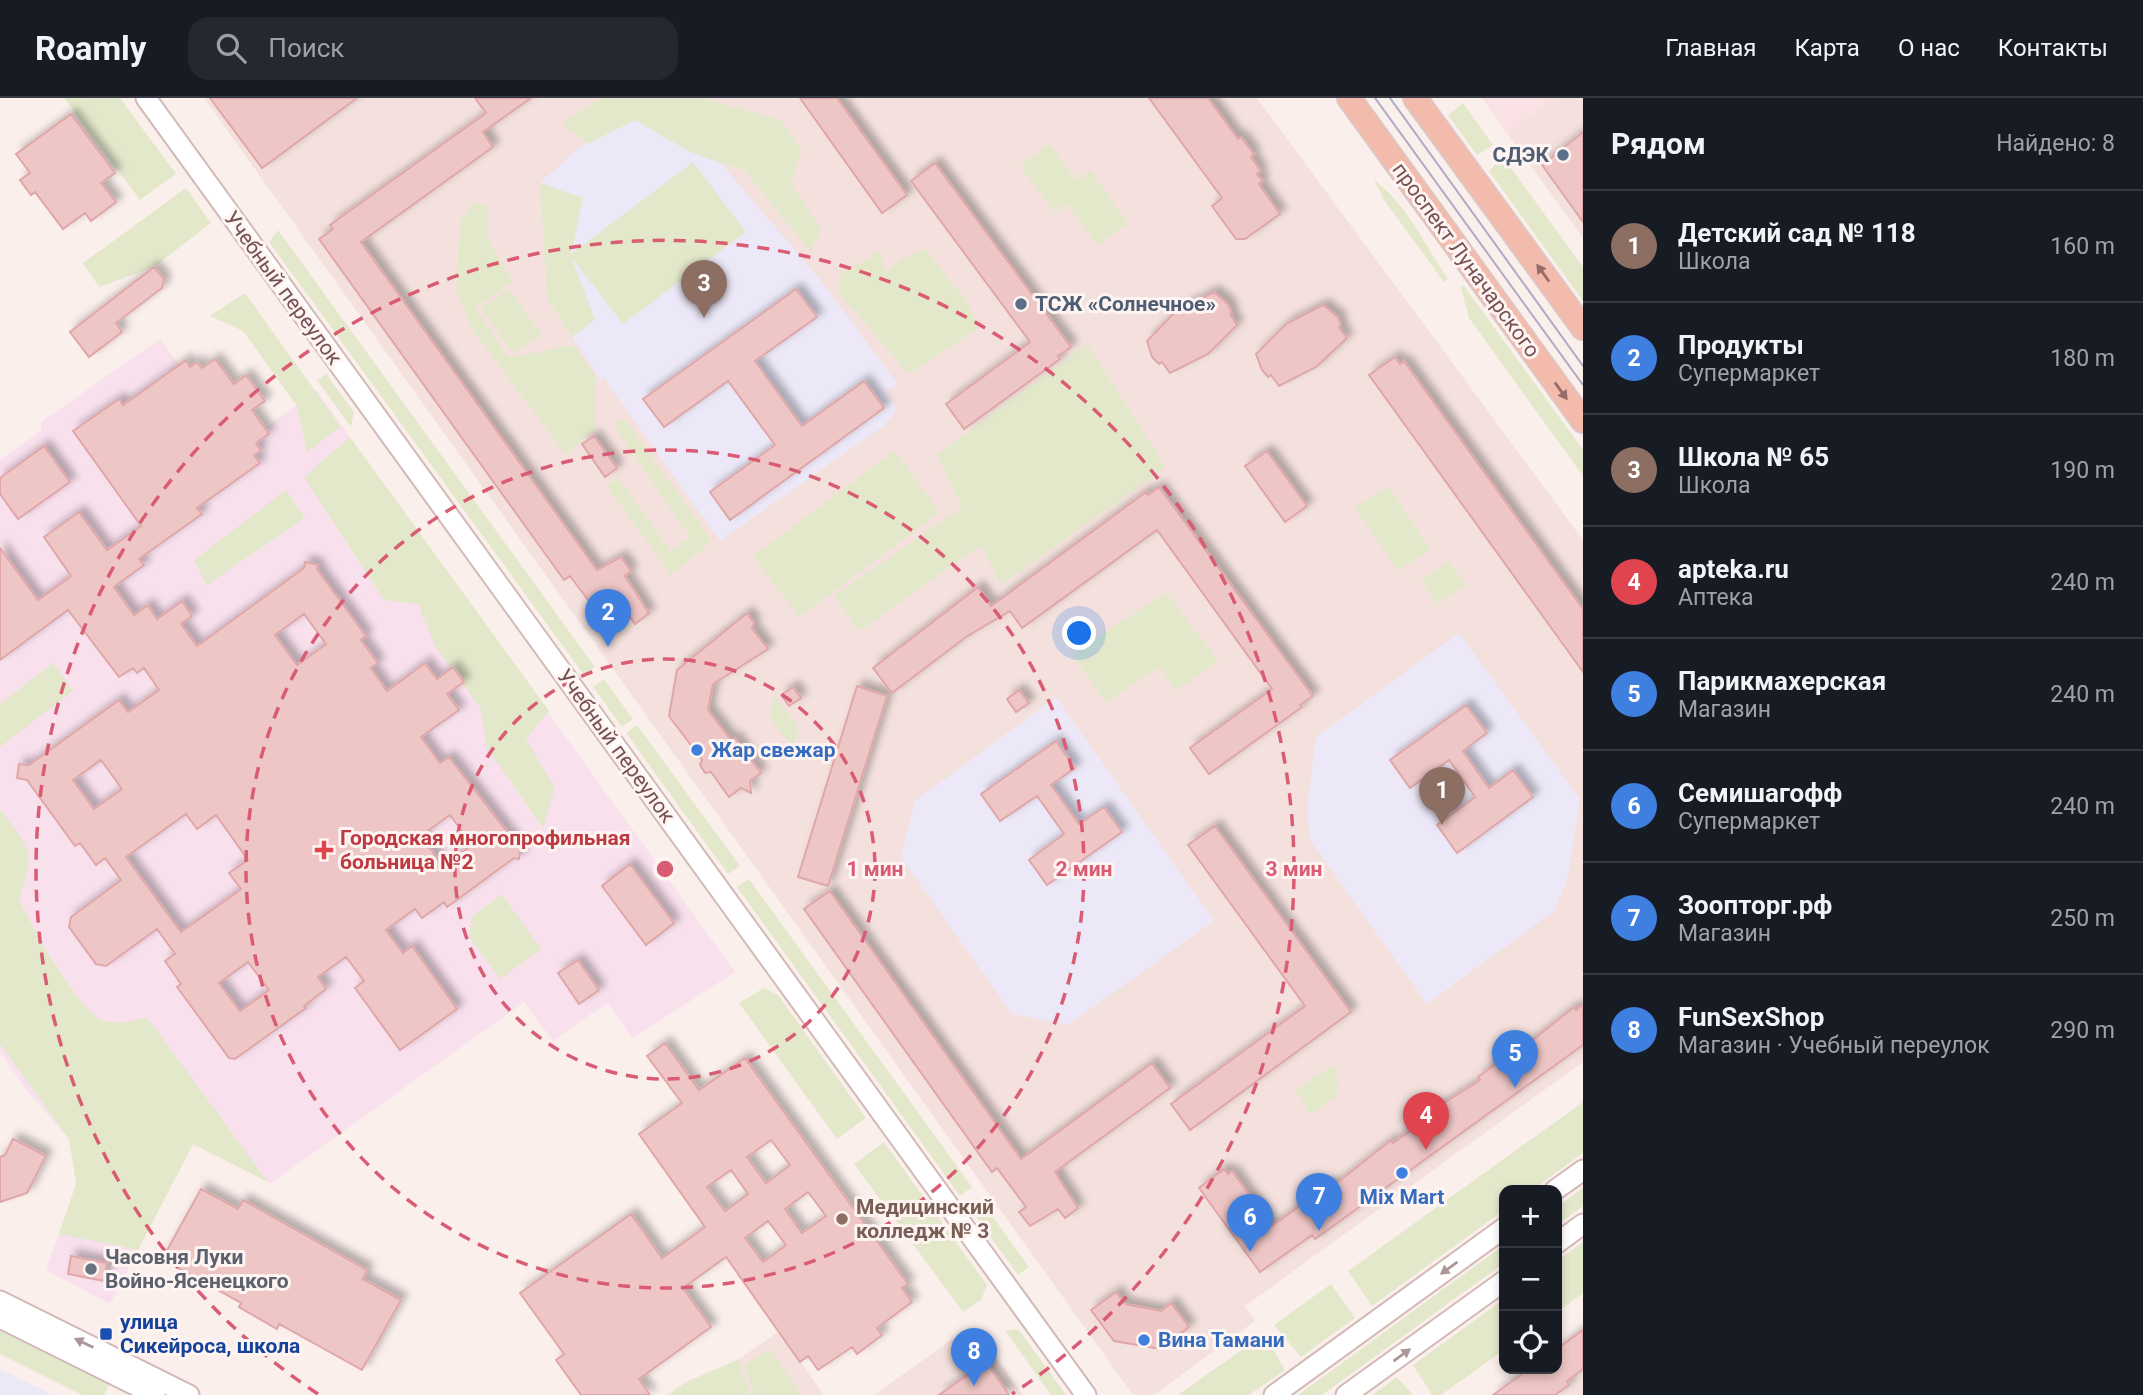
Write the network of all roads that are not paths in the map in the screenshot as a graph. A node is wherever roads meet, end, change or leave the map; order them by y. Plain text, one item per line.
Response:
1 (146, 98) edge
2 (1349, 98) edge
3 (1415, 98) edge
4 (1583, 328) edge
5 (1583, 421) edge
6 (1583, 1170) edge
7 (1562, 1185) edge
8 (1583, 1224) edge
9 (1499, 1232) edge
10 (1562, 1239) edge
11 (1499, 1285) edge
12 (0, 1301) edge
13 (0, 1318) edge
14 (155, 1395) edge
15 (189, 1395) edge
16 (1086, 1395) edge
17 (1274, 1395) edge
18 (1346, 1395) edge

1 - 16 street, Учебный переулок
2 -> 5 main road, проспект Луначарского
4 -> 3 main road
6 - 7 street
8 - 10 street
9 -> 17 street
18 -> 11 street
15 -> 12 street
13 - 14 street

